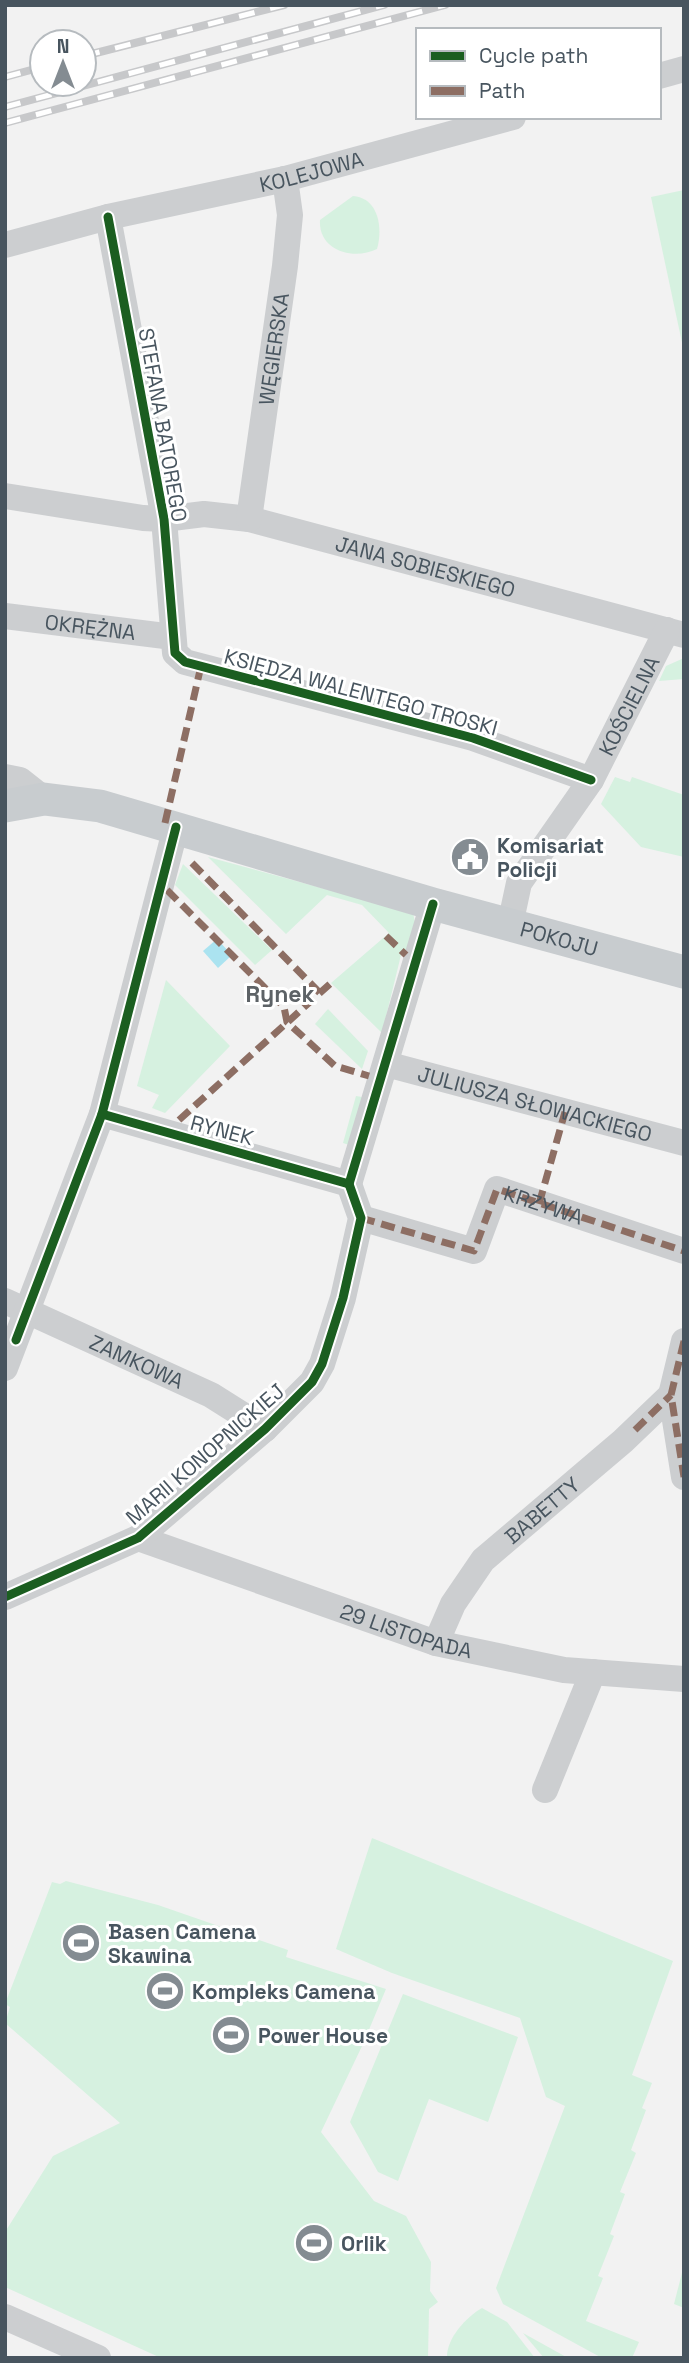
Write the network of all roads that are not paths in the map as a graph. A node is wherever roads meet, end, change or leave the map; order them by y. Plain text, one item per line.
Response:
1 (684, 69) edge
2 (661, 75) edge
3 (506, 119) edge
4 (285, 179) junction
5 (108, 217) junction
6 (5, 245) edge
7 (5, 496) edge
8 (164, 519) junction
9 (249, 519) junction
10 (5, 615) edge
11 (675, 633) edge
12 (173, 637) junction
13 (201, 666) joint
14 (5, 777) edge
15 (591, 780) junction
16 (44, 799) junction
17 (5, 806) edge
18 (171, 825) junction
19 (433, 904) junction
20 (510, 925) junction
21 (684, 972) edge
22 (386, 1064) junction
23 (102, 1114) junction
24 (684, 1143) edge
25 (349, 1184) junction
26 (361, 1218) junction
27 (684, 1251) edge
28 (16, 1305) edge
29 (684, 1341) edge
30 (5, 1368) edge
31 (671, 1395) junction
32 (256, 1422) junction
33 (681, 1437) edge
34 (684, 1476) edge
35 (138, 1538) junction
36 (5, 1597) edge
37 (436, 1643) junction
38 (593, 1672) junction
39 (684, 1679) edge
40 (545, 1790) dead end
41 (5, 2317) edge
42 (98, 2358) edge

1 - 2 street
3 - 4 street, KOLEJOWA
4 - 5 street, KOLEJOWA
4 - 9 street, WĘGIERSKA
5 - 6 street, KOLEJOWA
5 - 8 street, STEFANA BATOREGO
7 - 8 street
8 - 9 street, JANA SOBIESKIEGO
8 - 12 street, STEFANA BATOREGO
9 - 11 street, JANA SOBIESKIEGO
10 - 12 street, OKRĘŻNA
11 - 15 street, KOŚCIELNA
12 - 13 street, STEFANA BATOREGO
13 - 15 street, KSIĘDZA WALENTEGO TROSKI
14 - 16 street
15 - 20 street, KOŚCIELNA
16 - 17 main road
16 - 18 main road
18 - 19 main road
18 - 23 street
19 - 20 main road, POKOJU
19 - 22 street
20 - 21 main road, POKOJU
22 - 24 street, JULIUSZA SŁOWACKIEGO
22 - 25 street
23 - 25 street, RYNEK
23 - 28 street
25 - 26 street
26 - 27 street, KRZYWA
26 - 32 street, MARII KONOPNICKIEJ
28 - 30 street
28 - 32 street, ZAMKOWA
29 - 31 street
31 - 33 street
31 - 37 street, BABETTY
32 - 35 street, MARII KONOPNICKIEJ
33 - 34 street
35 - 36 street, MARII KONOPNICKIEJ
35 - 37 street, 29 LISTOPADA
37 - 38 street, 29 LISTOPADA
38 - 39 street, 29 LISTOPADA
38 - 40 street
41 - 42 street

